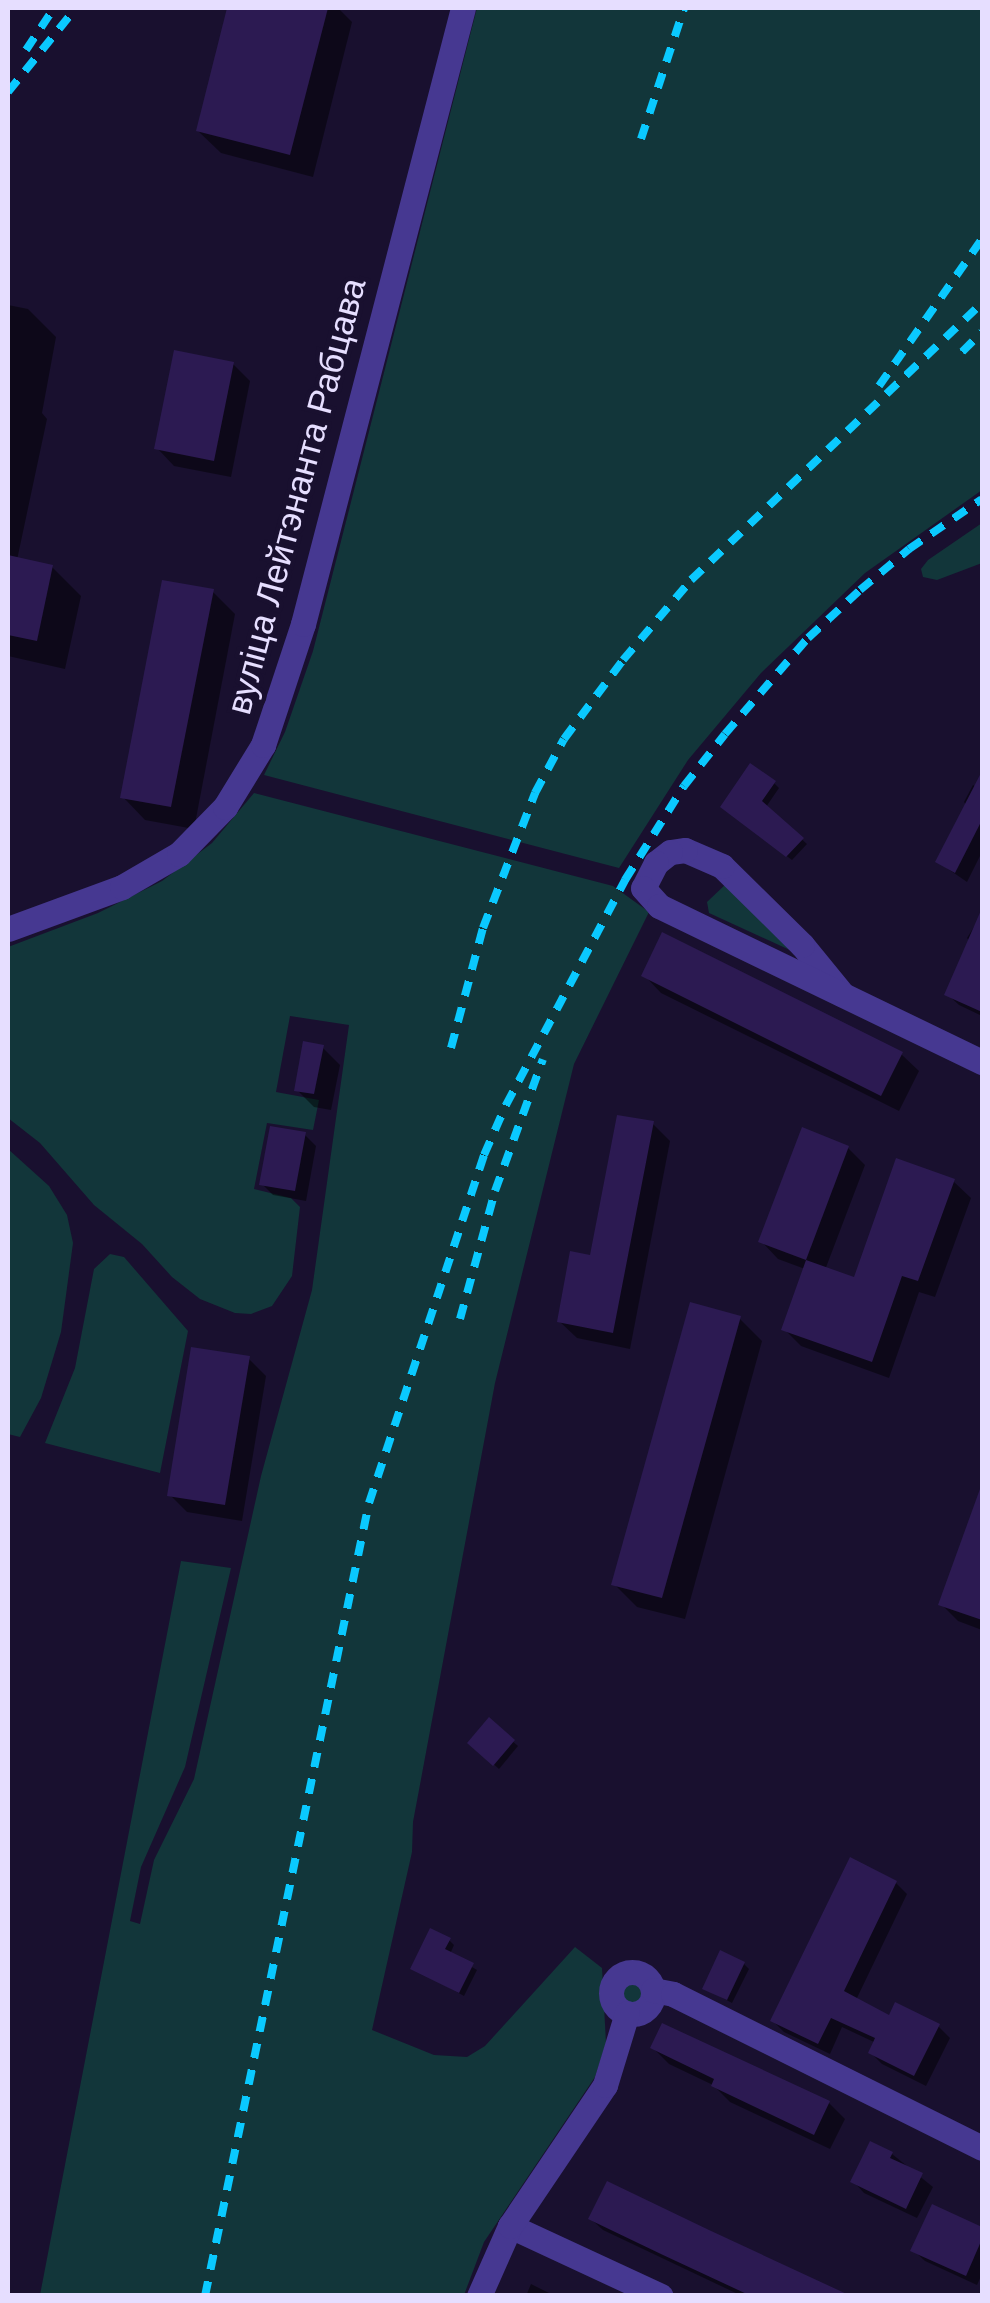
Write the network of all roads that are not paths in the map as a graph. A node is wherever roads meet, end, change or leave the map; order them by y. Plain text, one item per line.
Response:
1 (463, 8) edge
2 (8, 929) edge
3 (842, 994) junction
4 (982, 1062) edge
5 (653, 1990) junction
6 (627, 2013) junction
7 (982, 2148) edge
8 (510, 2226) junction
9 (479, 2296) edge
10 (661, 2296) edge

1 - 2 street, вуліца Лейтэнанта Рабцава
3 - 3 street
3 - 4 street
5 - 6 street
5 - 6 street
5 - 7 street
6 - 8 street
8 - 9 street
8 - 10 street

